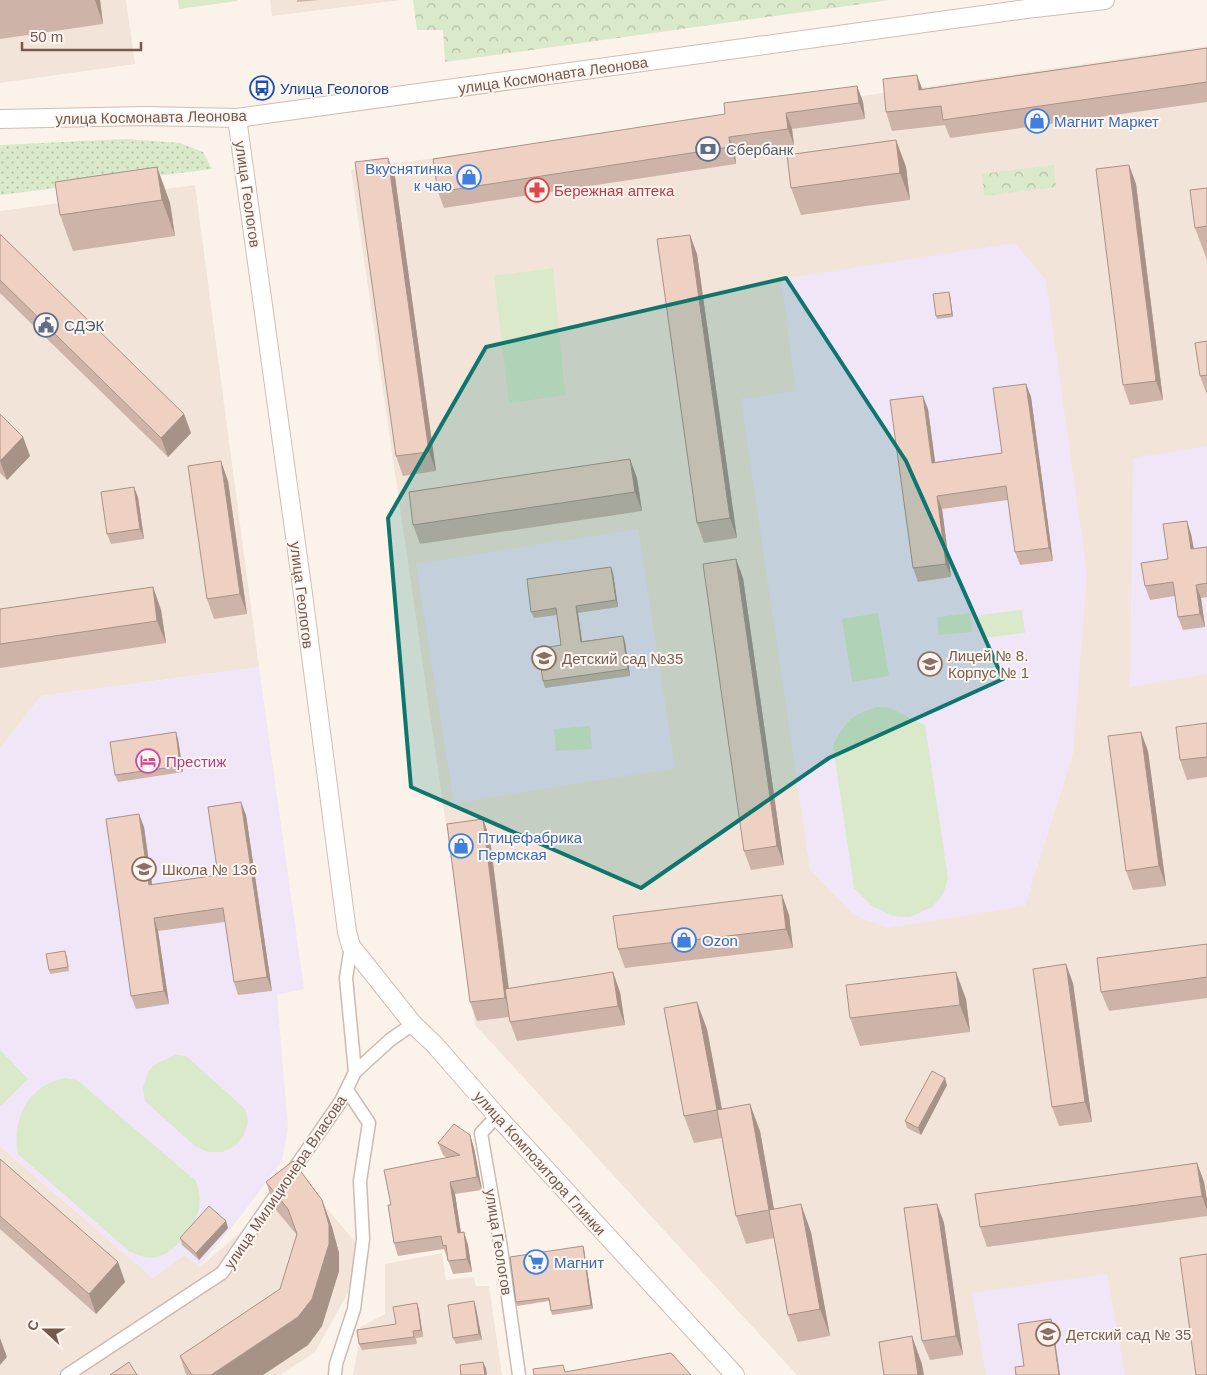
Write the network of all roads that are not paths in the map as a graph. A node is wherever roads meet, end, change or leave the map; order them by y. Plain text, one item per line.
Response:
1 (1105, 0) edge
2 (1026, 5) edge
3 (237, 118) junction
4 (0, 119) edge
5 (351, 946) junction
6 (414, 1024) junction
7 (355, 1072) junction
8 (347, 1090) junction
9 (497, 1116) junction
10 (67, 1375) edge
11 (335, 1375) edge
12 (519, 1375) edge
13 (735, 1375) edge

1 - 2 street, улица Космонавта Леонова
2 - 3 street, улица Космонавта Леонова
3 - 4 street, улица Космонавта Леонова
3 - 5 street, улица Геологов
5 - 6 street, улица Композитора Глинки
5 - 7 street, улица Геологов
6 - 7 street, улица Милиционера Власова
6 - 9 street, улица Композитора Глинки
7 - 8 street, улица Милиционера Власова
8 - 10 street, улица Милиционера Власова
8 - 11 street
9 - 12 street, улица Геологов
9 - 13 street, улица Композитора Глинки

